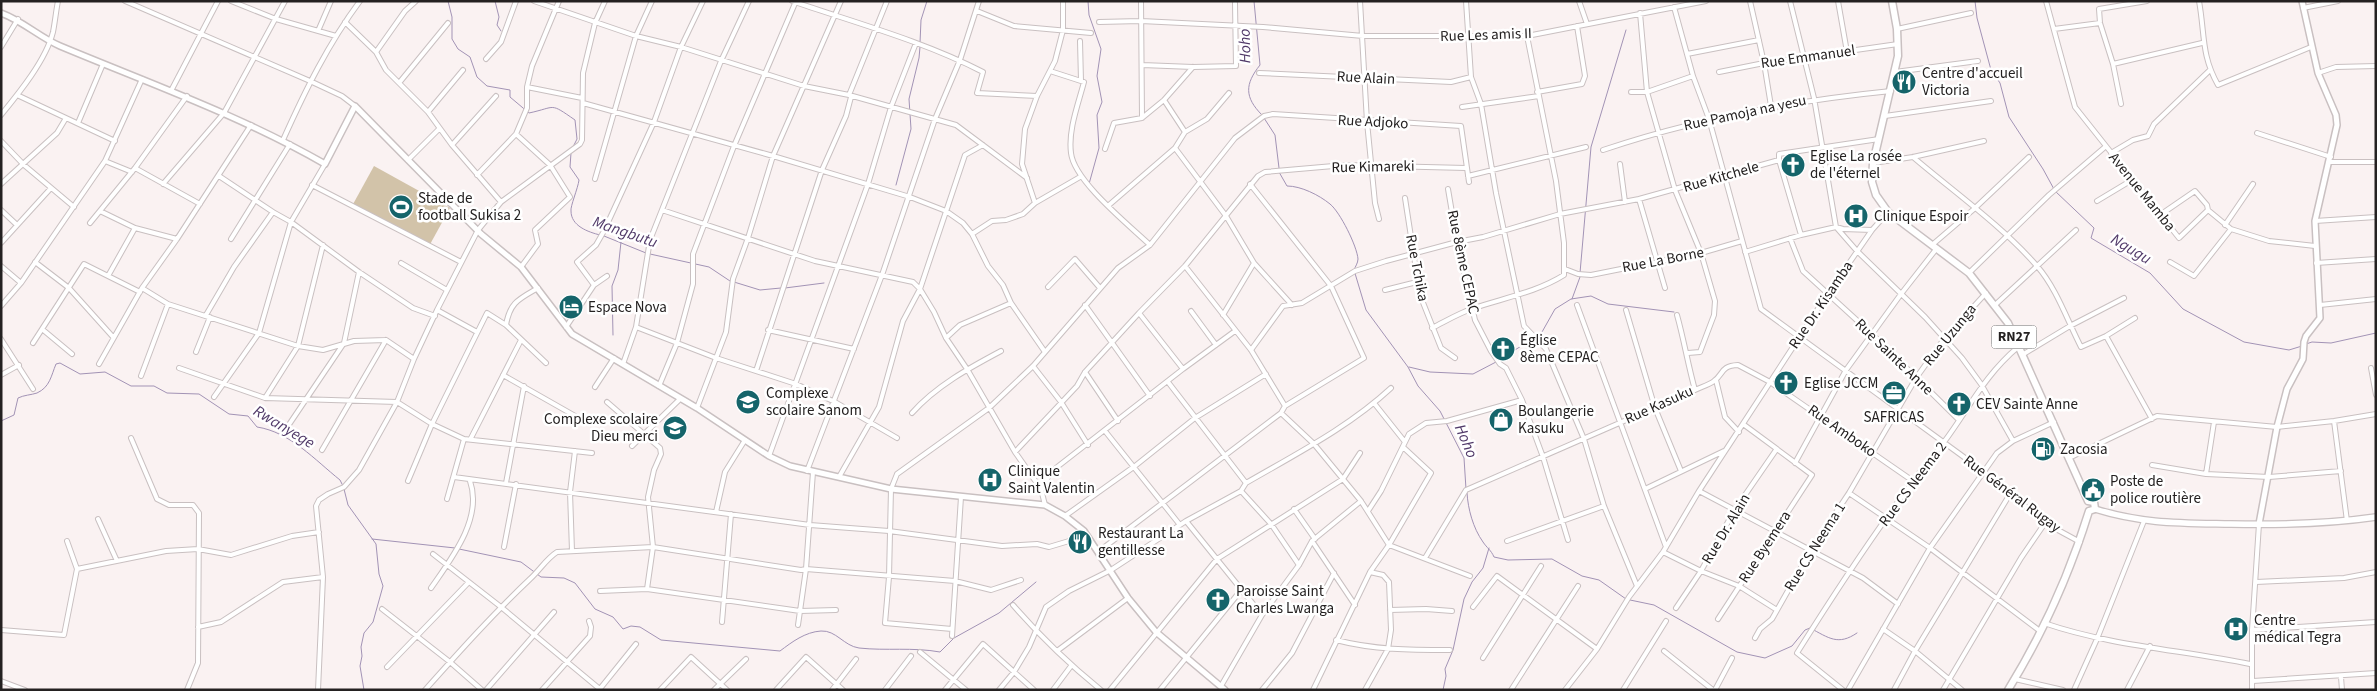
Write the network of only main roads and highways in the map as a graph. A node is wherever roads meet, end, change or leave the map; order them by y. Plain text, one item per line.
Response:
1 (1892, 1) edge
2 (2092, 510) junction
3 (2376, 517) edge
4 (2008, 690) edge

1 - 2 main road, RN27
2 - 3 main road
2 - 4 main road, RN27

